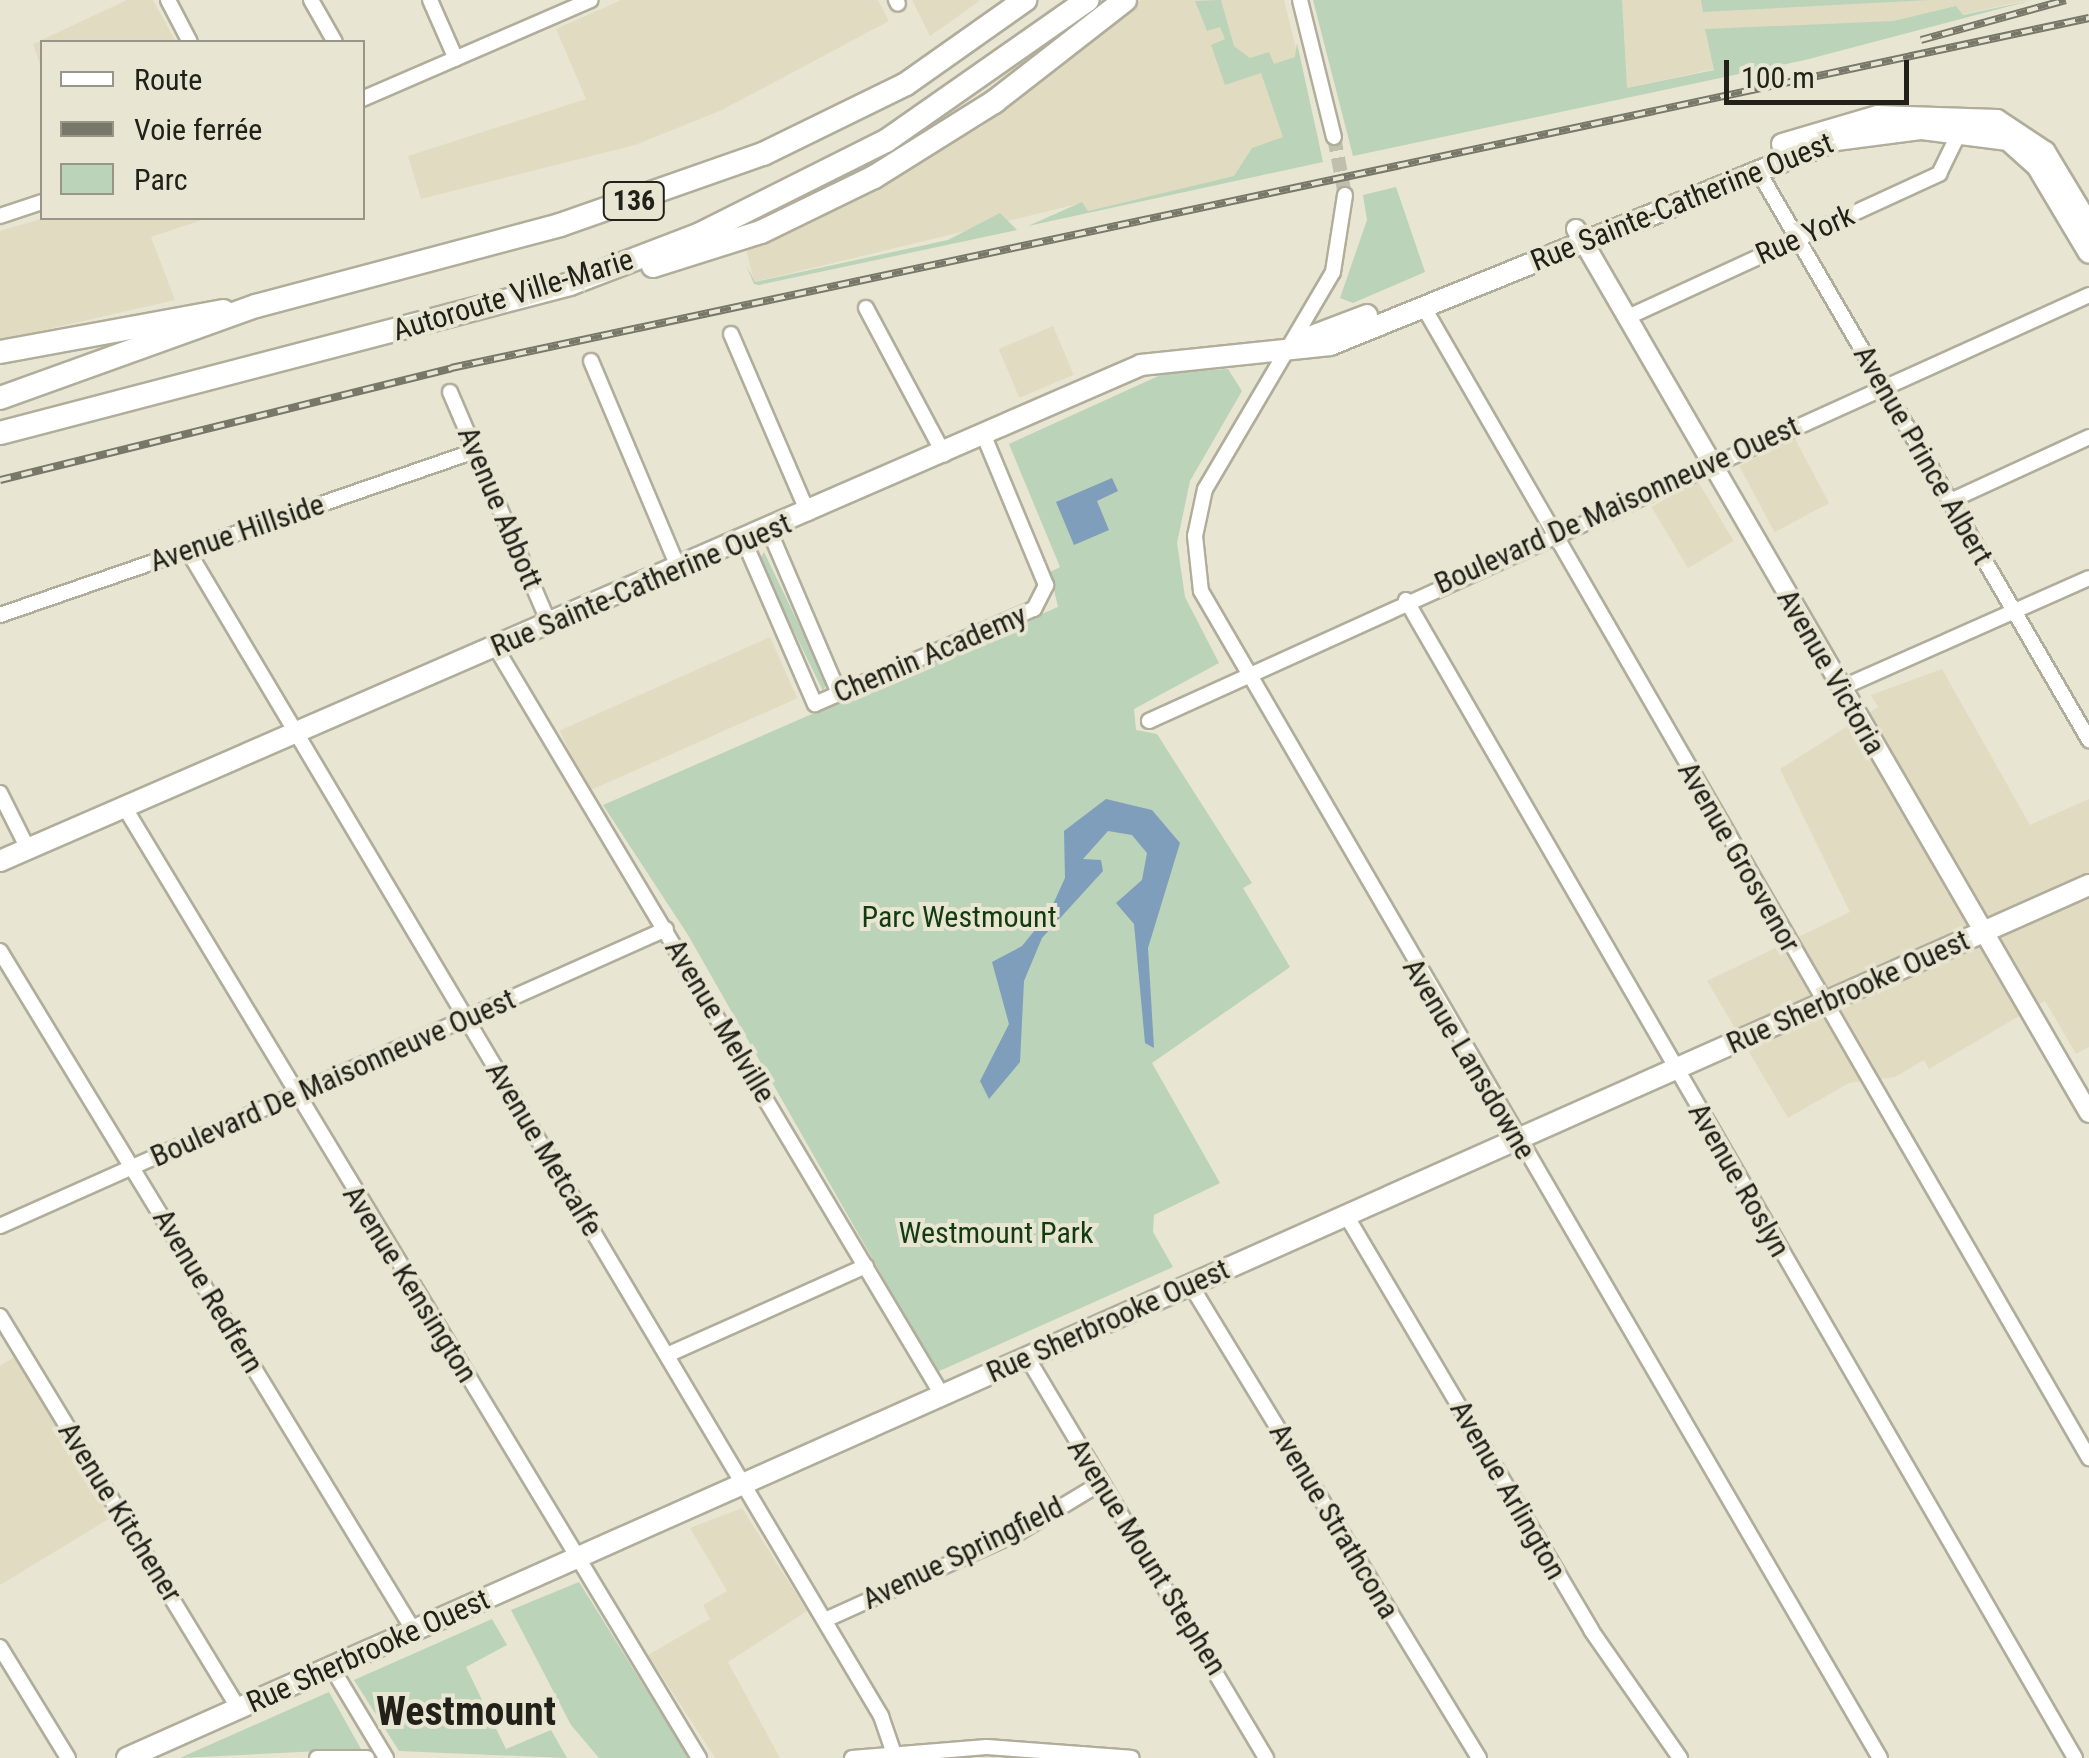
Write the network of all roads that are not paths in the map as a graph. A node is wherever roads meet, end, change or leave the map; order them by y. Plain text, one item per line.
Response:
1 (168, 0) edge
2 (312, 0) edge
3 (430, 0) edge
4 (591, 0) edge
5 (1025, 0) edge
6 (1087, 0) edge
7 (1125, 0) edge
8 (1300, 0) edge
9 (561, 6) edge
10 (189, 40) edge
11 (334, 40) edge
12 (456, 59) junction
13 (365, 95) edge
14 (1960, 130) junction
15 (1334, 137) tunnel mouth
16 (1758, 169) junction
17 (1345, 195) tunnel mouth
18 (40, 202) edge
19 (1, 212) edge
20 (2089, 225) edge
21 (1579, 235) junction
22 (1797, 239) junction
23 (2089, 253) edge
24 (570, 284) junction
25 (2089, 295) edge
26 (256, 306) junction
27 (1423, 306) junction
28 (866, 308) dead end
29 (1626, 318) junction
30 (731, 334) dead end
31 (1290, 344) junction
32 (0, 352) edge
33 (591, 361) dead end
34 (1883, 386) junction
35 (450, 392) dead end
36 (0, 398) edge
37 (0, 434) edge
38 (984, 436) junction
39 (2089, 437) edge
40 (475, 451) junction
41 (944, 454) junction
42 (1710, 462) junction
43 (1950, 501) junction
44 (808, 514) junction
45 (768, 530) junction
46 (1553, 532) junction
47 (744, 541) junction
48 (188, 551) junction
49 (679, 569) junction
50 (2089, 578) edge
51 (1406, 600) junction
52 (2013, 611) junction
53 (0, 614) edge
54 (550, 625) junction
55 (496, 648) junction
56 (1243, 672) junction
57 (1841, 688) junction
58 (839, 693) junction
59 (1150, 721) dead end
60 (295, 734) junction
61 (2088, 734) edge
62 (0, 793) edge
63 (125, 808) junction
64 (28, 849) junction
65 (0, 860) edge
66 (2089, 886) edge
67 (666, 929) junction
68 (1983, 933) junction
69 (0, 952) edge
70 (1825, 1002) junction
71 (464, 1018) junction
72 (1674, 1070) junction
73 (293, 1095) junction
74 (2089, 1113) edge
75 (1517, 1139) junction
76 (133, 1168) junction
77 (1346, 1215) junction
78 (0, 1226) edge
79 (866, 1266) junction
80 (1190, 1284) junction
81 (0, 1316) edge
82 (667, 1355) junction
83 (1027, 1357) junction
84 (942, 1394) junction
85 (2089, 1458) edge
86 (743, 1484) junction
87 (1101, 1484) junction
88 (578, 1558) junction
89 (824, 1620) junction
90 (414, 1632) junction
91 (0, 1646) edge
92 (332, 1668) junction
93 (238, 1709) junction
94 (2089, 1749) edge
95 (893, 1751) junction
96 (988, 1752) edge
97 (68, 1758) edge
98 (127, 1758) edge
99 (317, 1758) edge
100 (367, 1758) edge
101 (386, 1758) edge
102 (700, 1758) edge
103 (852, 1758) edge
104 (1132, 1758) edge
105 (1266, 1758) edge
106 (1479, 1758) edge
107 (1680, 1758) edge
108 (1880, 1758) edge
109 (2074, 1758) edge

1 - 10 street
2 - 11 street
3 - 12 street
4 - 9 street
5 - 26 highway, Autoroute Ville-Marie / 136
6 - 24 highway, Autoroute Ville-Marie / 136
7 - 24 highway
8 - 15 street
9 - 12 street
12 - 13 street
14 - 16 main road, Rue Sainte-Catherine Ouest
14 - 22 street, Rue York
14 - 23 main road, Rue Sainte-Catherine Ouest
16 - 21 main road, Rue Sainte-Catherine Ouest
16 - 22 street, Avenue Prince Albert
17 - 31 street, Avenue Lansdowne
18 - 19 street
20 - 21 main road, Rue Sainte-Catherine Ouest
21 - 27 main road, Rue Sainte-Catherine Ouest
21 - 29 street, Avenue Victoria
21 - 31 main road, Rue Sainte-Catherine Ouest
22 - 29 street, Rue York
22 - 34 street, Avenue Prince Albert
24 - 37 highway, Autoroute Ville-Marie / 136
25 - 34 street, Boulevard De Maisonneuve Ouest
26 - 32 highway
26 - 36 highway, Autoroute Ville-Marie / 136
27 - 31 main road, Rue Sainte-Catherine Ouest
27 - 46 street, Avenue Grosvenor
28 - 41 street
29 - 42 street, Avenue Victoria
30 - 44 street
31 - 38 main road, Rue Sainte-Catherine Ouest
31 - 56 street, Avenue Lansdowne
33 - 49 street
34 - 42 street, Boulevard De Maisonneuve Ouest
34 - 43 street, Avenue Prince Albert
35 - 40 street, Avenue Abbott
38 - 41 main road, Rue Sainte-Catherine Ouest
38 - 58 street, Chemin Academy
39 - 43 street
40 - 48 street, Avenue Hillside
40 - 54 street, Avenue Abbott
41 - 44 main road, Rue Sainte-Catherine Ouest
42 - 46 street, Boulevard De Maisonneuve Ouest
42 - 57 street, Avenue Victoria
43 - 52 street, Avenue Prince Albert
44 - 45 main road, Rue Sainte-Catherine Ouest
45 - 47 main road, Rue Sainte-Catherine Ouest
45 - 58 street
46 - 51 street, Boulevard De Maisonneuve Ouest
46 - 70 street, Avenue Grosvenor
47 - 49 main road, Rue Sainte-Catherine Ouest
47 - 58 street, Chemin Academy
48 - 53 street, Avenue Hillside
48 - 60 street, Avenue Metcalfe
49 - 54 main road, Rue Sainte-Catherine Ouest
50 - 52 street
51 - 56 street, Boulevard De Maisonneuve Ouest
51 - 72 street, Avenue Roslyn
52 - 57 street
52 - 61 street, Avenue Prince Albert
54 - 55 main road, Rue Sainte-Catherine Ouest
55 - 60 main road, Rue Sainte-Catherine Ouest
55 - 67 street, Avenue Melville
56 - 59 street, Boulevard De Maisonneuve Ouest
56 - 75 street, Avenue Lansdowne
57 - 68 street, Avenue Victoria
60 - 63 main road, Rue Sainte-Catherine Ouest
60 - 71 street, Avenue Metcalfe
62 - 64 street
63 - 64 main road, Rue Sainte-Catherine Ouest
63 - 73 street, Avenue Kensington
64 - 65 main road, Rue Sainte-Catherine Ouest
66 - 68 main road, Rue Sherbrooke Ouest
67 - 71 street, Boulevard De Maisonneuve Ouest
67 - 79 street, Avenue Melville
68 - 70 main road, Rue Sherbrooke Ouest
68 - 74 street, Avenue Victoria
69 - 76 street, Avenue Redfern
70 - 72 main road, Rue Sherbrooke Ouest
70 - 85 street, Avenue Grosvenor
71 - 73 street, Boulevard De Maisonneuve Ouest
71 - 82 street, Avenue Metcalfe
72 - 75 main road, Rue Sherbrooke Ouest
72 - 109 street, Avenue Roslyn
73 - 76 street, Boulevard De Maisonneuve Ouest
73 - 88 street, Avenue Kensington
75 - 77 main road, Rue Sherbrooke Ouest
75 - 108 street, Avenue Lansdowne
76 - 78 street, Boulevard De Maisonneuve Ouest
76 - 90 street, Avenue Redfern
77 - 80 main road, Rue Sherbrooke Ouest
77 - 107 street, Avenue Arlington
79 - 82 street
79 - 84 street, Avenue Melville
80 - 83 main road, Rue Sherbrooke Ouest
80 - 106 street, Avenue Strathcona
81 - 93 street, Avenue Kitchener
82 - 86 street, Avenue Metcalfe
83 - 84 main road, Rue Sherbrooke Ouest
83 - 87 street, Avenue Mount Stephen
84 - 86 main road, Rue Sherbrooke Ouest
86 - 88 main road, Rue Sherbrooke Ouest
86 - 89 street, Avenue Metcalfe
87 - 89 street, Avenue Springfield
87 - 105 street, Avenue Mount Stephen
88 - 90 main road, Rue Sherbrooke Ouest
88 - 102 street, Avenue Kensington
89 - 95 street, Avenue Metcalfe
90 - 92 main road, Rue Sherbrooke Ouest
91 - 97 street
92 - 93 main road, Rue Sherbrooke Ouest
92 - 101 street
93 - 98 main road, Rue Sherbrooke Ouest
94 - 109 street
95 - 96 street
95 - 103 street
96 - 104 street
99 - 100 street

